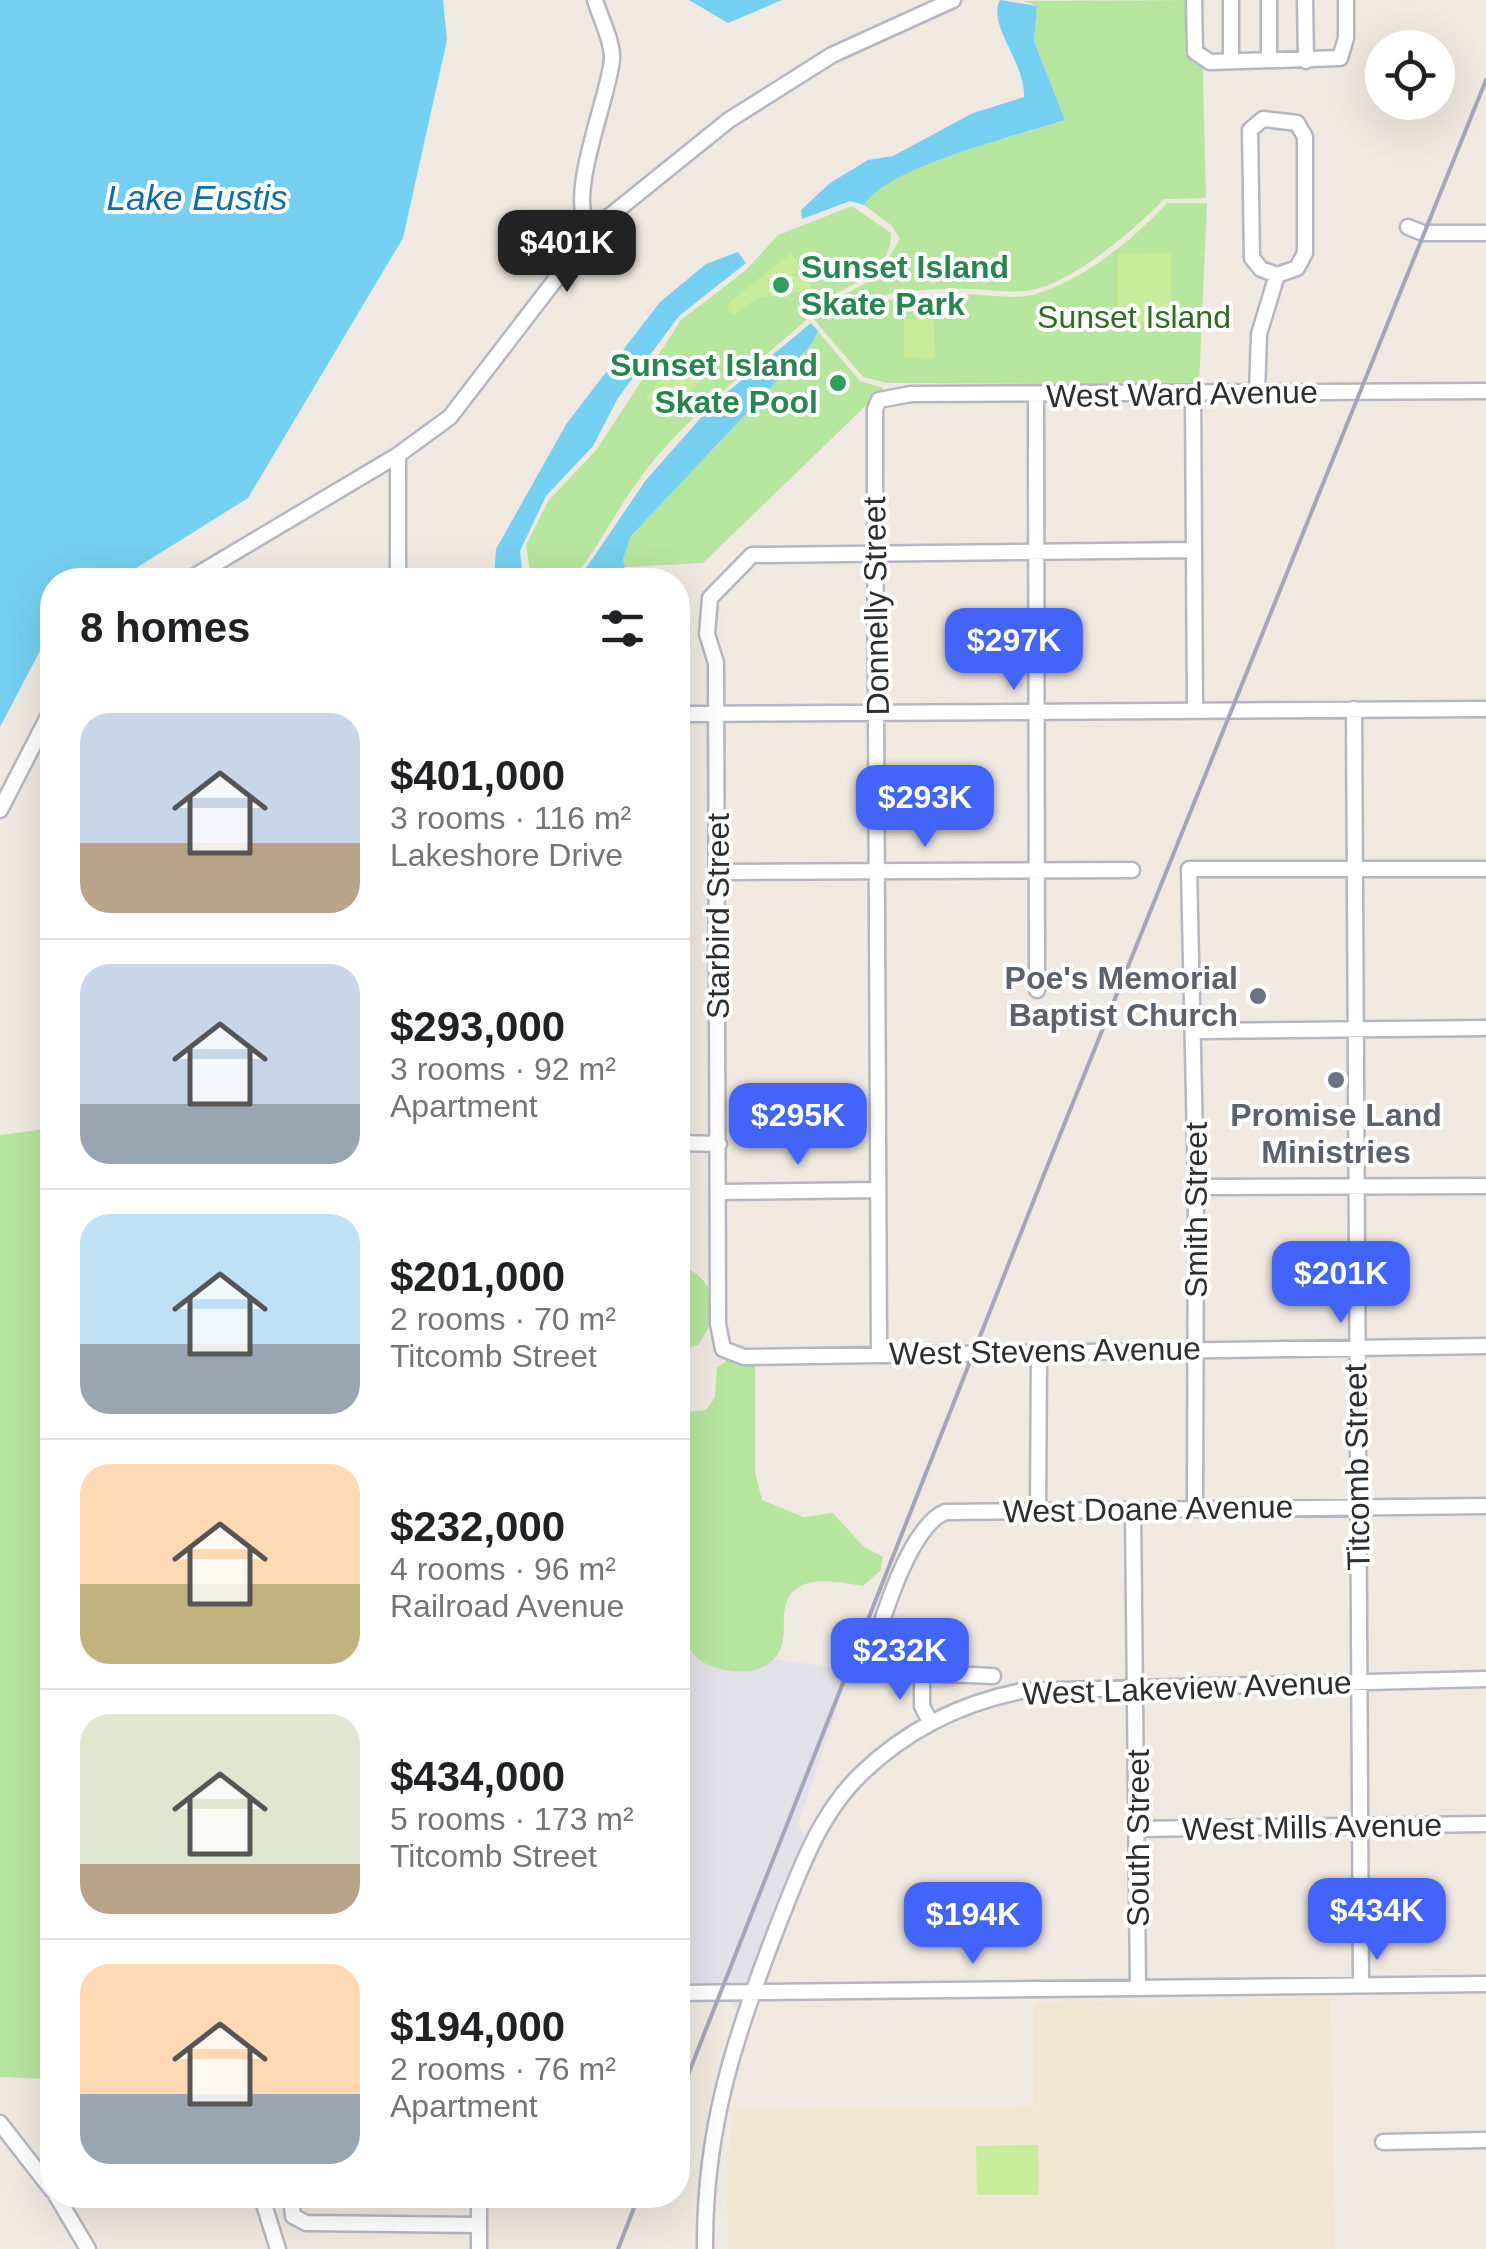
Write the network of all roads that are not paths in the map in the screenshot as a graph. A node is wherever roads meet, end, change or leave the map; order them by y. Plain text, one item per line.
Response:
1 (595, 0) edge
2 (953, 0) edge
3 (1194, 0) edge
4 (1231, 0) edge
5 (1268, 0) edge
6 (1305, 0) edge
7 (1346, 0) edge
8 (1269, 60) junction
9 (1231, 61) junction
10 (1306, 61) junction
11 (1408, 227) dead end
12 (592, 231) junction
13 (1486, 233) edge
14 (1277, 276) junction
15 (1486, 391) edge
16 (1193, 393) junction
17 (1258, 393) junction
18 (1036, 396) junction
19 (879, 400) joint
20 (398, 455) junction
21 (1194, 550) junction
22 (1036, 552) junction
23 (876, 553) junction
24 (208, 568) edge
25 (398, 568) edge
26 (1486, 708) edge
27 (1354, 709) junction
28 (1195, 710) junction
29 (1036, 712) junction
30 (877, 713) junction
31 (690, 714) edge
32 (717, 714) junction
33 (40, 733) edge
34 (0, 810) edge
35 (1354, 869) junction
36 (1486, 869) edge
37 (1037, 870) junction
38 (1132, 870) dead end
39 (718, 872) junction
40 (877, 872) junction
41 (1037, 990) dead end
42 (1355, 1028) junction
43 (1486, 1028) edge
44 (1195, 1031) junction
45 (690, 1143) edge
46 (720, 1144) junction
47 (1357, 1186) junction
48 (1486, 1186) edge
49 (1196, 1187) junction
50 (878, 1190) junction
51 (720, 1192) junction
52 (1486, 1346) edge
53 (1356, 1348) junction
54 (1197, 1349) junction
55 (725, 1352) joint
56 (1039, 1352) junction
57 (879, 1353) junction
58 (1358, 1506) junction
59 (1486, 1506) edge
60 (1038, 1510) junction
61 (1133, 1510) junction
62 (1195, 1510) junction
63 (922, 1673) junction
64 (994, 1676) dead end
65 (1486, 1680) edge
66 (1359, 1681) junction
67 (1136, 1686) junction
68 (930, 1722) junction
69 (1486, 1824) edge
70 (1360, 1825) junction
71 (1137, 1829) junction
72 (1486, 1984) edge
73 (1361, 1985) junction
74 (1138, 1987) junction
75 (690, 1994) edge
76 (750, 1996) junction
77 (0, 2123) edge
78 (1486, 2140) edge
79 (1383, 2142) dead end
80 (40, 2172) edge
81 (66, 2208) edge
82 (266, 2208) edge
83 (291, 2208) edge
84 (479, 2208) edge
85 (478, 2225) junction
86 (88, 2249) edge
87 (278, 2249) edge
88 (479, 2249) edge
89 (705, 2249) edge

1 - 12 street
2 - 12 street
3 - 9 street
4 - 9 street
5 - 8 street
6 - 10 street
7 - 10 street
8 - 9 street
8 - 10 street
11 - 13 street
12 - 20 street
14 - 14 street
14 - 17 street
15 - 17 street, West Ward Avenue
16 - 17 street, West Ward Avenue
16 - 18 street, West Ward Avenue
16 - 21 street
18 - 19 street, West Ward Avenue
18 - 22 street
19 - 23 street, Donnelly Street
20 - 24 street
20 - 25 street
21 - 22 street
21 - 28 street
22 - 23 street
22 - 29 street
23 - 30 street, Donnelly Street
23 - 32 street, Starbird Street
26 - 27 street
27 - 28 street
27 - 35 street, Titcomb Street
28 - 29 street
29 - 30 street
29 - 37 street
30 - 32 street
30 - 40 street, Donnelly Street
31 - 32 street
32 - 39 street, Starbird Street
33 - 34 street
35 - 36 street
35 - 42 street, Titcomb Street
35 - 44 street, Smith Street
37 - 38 street
37 - 40 street
37 - 41 street
39 - 40 street
39 - 46 street, Starbird Street
40 - 50 street, Donnelly Street
42 - 43 street
42 - 44 street
42 - 47 street, Titcomb Street
44 - 49 street, Smith Street
45 - 46 street
46 - 51 street, Starbird Street
47 - 48 street
47 - 49 street
47 - 53 street, Titcomb Street
49 - 54 street, Smith Street
50 - 51 street
50 - 57 street, Donnelly Street
51 - 55 street, Starbird Street
52 - 53 street, West Stevens Avenue
53 - 54 street, West Stevens Avenue
53 - 58 street, Titcomb Street
54 - 56 street, West Stevens Avenue
54 - 62 street, Smith Street
55 - 57 street, West Stevens Avenue
56 - 57 street, West Stevens Avenue
56 - 60 street
58 - 59 street, West Doane Avenue
58 - 62 street, West Doane Avenue
58 - 66 street, Titcomb Street
60 - 61 street, West Doane Avenue
60 - 63 street, West Doane Avenue
61 - 62 street, West Doane Avenue
61 - 67 street, South Street
63 - 64 street
63 - 68 street
65 - 66 street, West Lakeview Avenue
66 - 67 street, West Lakeview Avenue
66 - 70 street, Titcomb Street
67 - 68 street, West Lakeview Avenue
67 - 71 street, South Street
68 - 76 street, West Lakeview Avenue
69 - 70 street, West Mills Avenue
70 - 71 street, West Mills Avenue
70 - 73 street, Titcomb Street
71 - 74 street, South Street
72 - 73 street
73 - 74 street
74 - 76 street
75 - 76 street
76 - 89 street, West Lakeview Avenue
77 - 80 street
78 - 79 street
81 - 86 street
82 - 87 street
83 - 85 street
84 - 85 street
85 - 88 street

